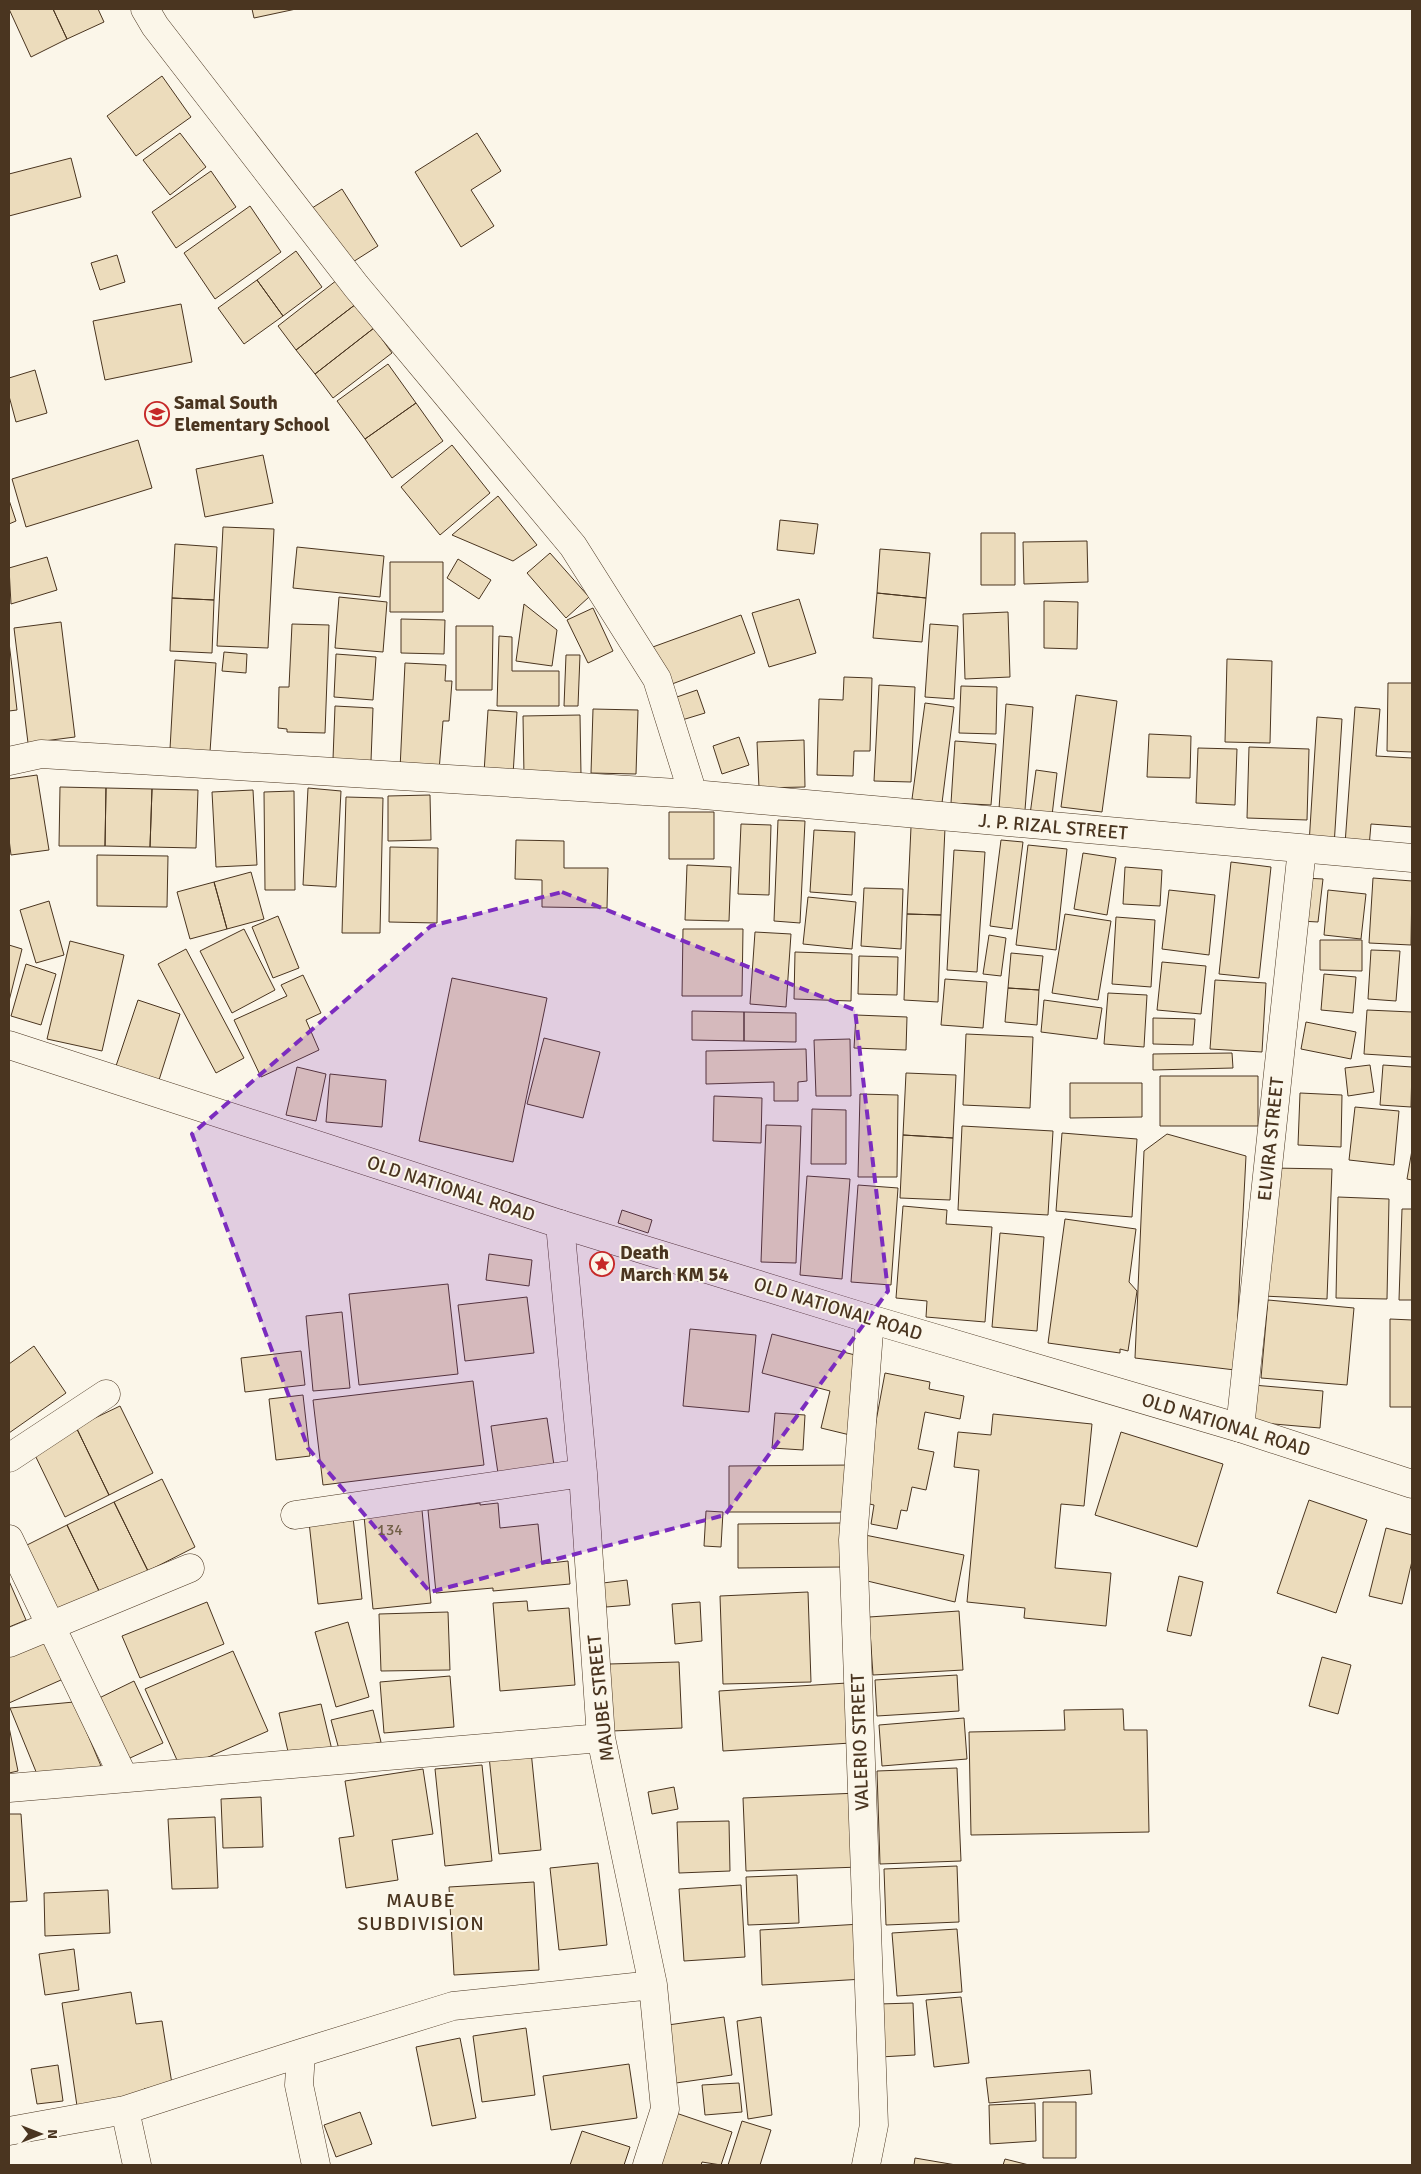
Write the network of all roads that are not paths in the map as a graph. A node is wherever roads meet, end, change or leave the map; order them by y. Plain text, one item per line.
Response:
1 (145, 9) edge
2 (9, 761) edge
3 (693, 794) junction
4 (1302, 849) junction
5 (1412, 858) edge
6 (9, 1045) edge
7 (560, 1224) junction
8 (870, 1320) junction
9 (106, 1394) dead end
10 (1240, 1428) junction
11 (9, 1458) edge
12 (583, 1472) junction
13 (1412, 1484) edge
14 (296, 1514) dead end
15 (9, 1539) edge
16 (190, 1568) dead end
17 (51, 1625) junction
18 (9, 1642) edge
19 (601, 1738) junction
20 (124, 1778) junction
21 (9, 1788) edge
22 (653, 1985) junction
23 (301, 2053) junction
24 (125, 2110) junction
25 (9, 2131) edge
26 (137, 2165) edge
27 (316, 2165) edge
28 (647, 2165) edge
29 (866, 2165) edge

1 - 3 street
2 - 3 street, J. P. RIZAL STREET
3 - 4 street, J. P. RIZAL STREET
4 - 5 street, J. P. RIZAL STREET
4 - 10 street, ELVIRA STREET
6 - 7 street, OLD NATIONAL ROAD
7 - 8 street, OLD NATIONAL ROAD
7 - 12 street, MAUBE STREET
8 - 10 street, OLD NATIONAL ROAD
8 - 29 street, VALERIO STREET
9 - 11 street
10 - 13 street, OLD NATIONAL ROAD
12 - 14 street
12 - 19 street, MAUBE STREET
15 - 17 street
16 - 17 street
17 - 18 street
17 - 20 street
19 - 20 street
19 - 22 street, MAUBE STREET
20 - 21 street
22 - 23 street
22 - 28 street, MAUBE STREET
23 - 24 street
23 - 27 street
24 - 25 street
24 - 26 street

